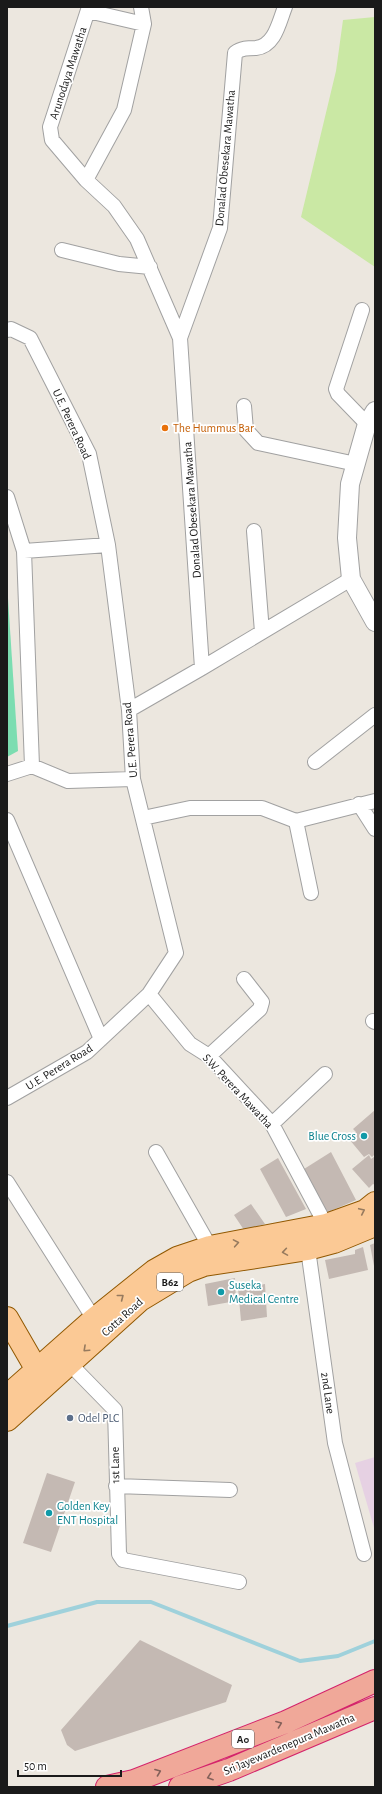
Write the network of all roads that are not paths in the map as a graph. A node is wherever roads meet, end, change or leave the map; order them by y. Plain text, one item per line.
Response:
1 (141, 7) edge
2 (285, 7) edge
3 (88, 9) edge
4 (144, 24) junction
5 (86, 180) junction
6 (62, 250) dead end
7 (150, 267) junction
8 (362, 310) dead end
9 (7, 330) edge
10 (180, 338) junction
11 (244, 406) dead end
12 (371, 418) edge
13 (356, 464) junction
14 (7, 497) edge
15 (254, 531) dead end
16 (108, 545) junction
17 (24, 551) junction
18 (351, 579) junction
19 (375, 622) edge
20 (262, 632) junction
21 (202, 668) junction
22 (128, 710) junction
23 (375, 715) edge
24 (315, 762) dead end
25 (32, 766) junction
26 (7, 774) edge
27 (133, 780) junction
28 (375, 801) edge
29 (359, 804) junction
30 (143, 818) junction
31 (7, 820) edge
32 (296, 821) junction
33 (375, 829) edge
34 (311, 893) dead end
35 (244, 979) dead end
36 (149, 994) junction
37 (101, 1039) junction
38 (209, 1056) junction
39 (325, 1074) dead end
40 (7, 1098) edge
41 (272, 1124) junction
42 (156, 1152) dead end
43 (7, 1182) edge
44 (375, 1203) edge
45 (375, 1225) edge
46 (330, 1234) junction
47 (306, 1240) junction
48 (210, 1247) junction
49 (7, 1318) edge
50 (94, 1319) junction
51 (70, 1364) junction
52 (37, 1370) junction
53 (7, 1396) edge
54 (7, 1420) edge
55 (116, 1486) junction
56 (230, 1490) dead end
57 (364, 1554) dead end
58 (239, 1582) dead end
59 (375, 1681) edge
60 (375, 1708) edge
61 (107, 1787) edge
62 (180, 1787) edge

1 - 4 street
2 - 10 street, Donalad Obesekara Mawatha
3 - 4 street
3 - 5 street, Arunodaya Mawatha
4 - 5 street
5 - 7 street, Arunodaya Mawatha
6 - 7 street
7 - 10 street, Arunodaya Mawatha
8 - 12 street
9 - 16 street, U.E. Perera Road
10 - 21 street, Donalad Obesekara Mawatha
11 - 13 street
12 - 13 street
13 - 18 street
14 - 17 street
15 - 20 street
16 - 17 street
16 - 22 street, U.E. Perera Road
17 - 25 street
18 - 19 street
18 - 20 street
20 - 21 street
21 - 22 street
22 - 27 street, U.E. Perera Road
23 - 24 street
25 - 26 street
25 - 27 street
27 - 30 street, U.E. Perera Road
28 - 29 street
29 - 32 street
29 - 33 street
30 - 32 street
30 - 36 street, U.E. Perera Road
31 - 37 street
32 - 34 street
35 - 38 street
36 - 37 street, U.E. Perera Road
36 - 38 street, S.W. Perera Mawatha
37 - 40 street, U.E. Perera Road
38 - 41 street, S.W. Perera Mawatha
39 - 41 street
41 - 46 street, S.W. Perera Mawatha
42 - 48 street
43 - 50 street
46 -> 44 main road, Cotta Road / B62
45 - 46 main road, Cotta Road / B62
46 - 47 main road, Cotta Road / B62
48 -> 47 main road, Cotta Road / B62
47 -> 51 main road, Cotta Road / B62
47 - 57 street, 2nd Lane
50 -> 48 main road, Cotta Road / B62
49 - 52 main road
50 - 52 main road, Cotta Road / B62
51 - 54 main road, Cotta Road / B62
51 - 55 street, 1st Lane
52 - 53 main road, Cotta Road / B62
55 - 56 street
55 - 58 street, 1st Lane
61 -> 59 highway, Sri Jayewardenepura Mawatha / A0
60 -> 62 highway, Sri Jayewardenepura Mawatha / A0

